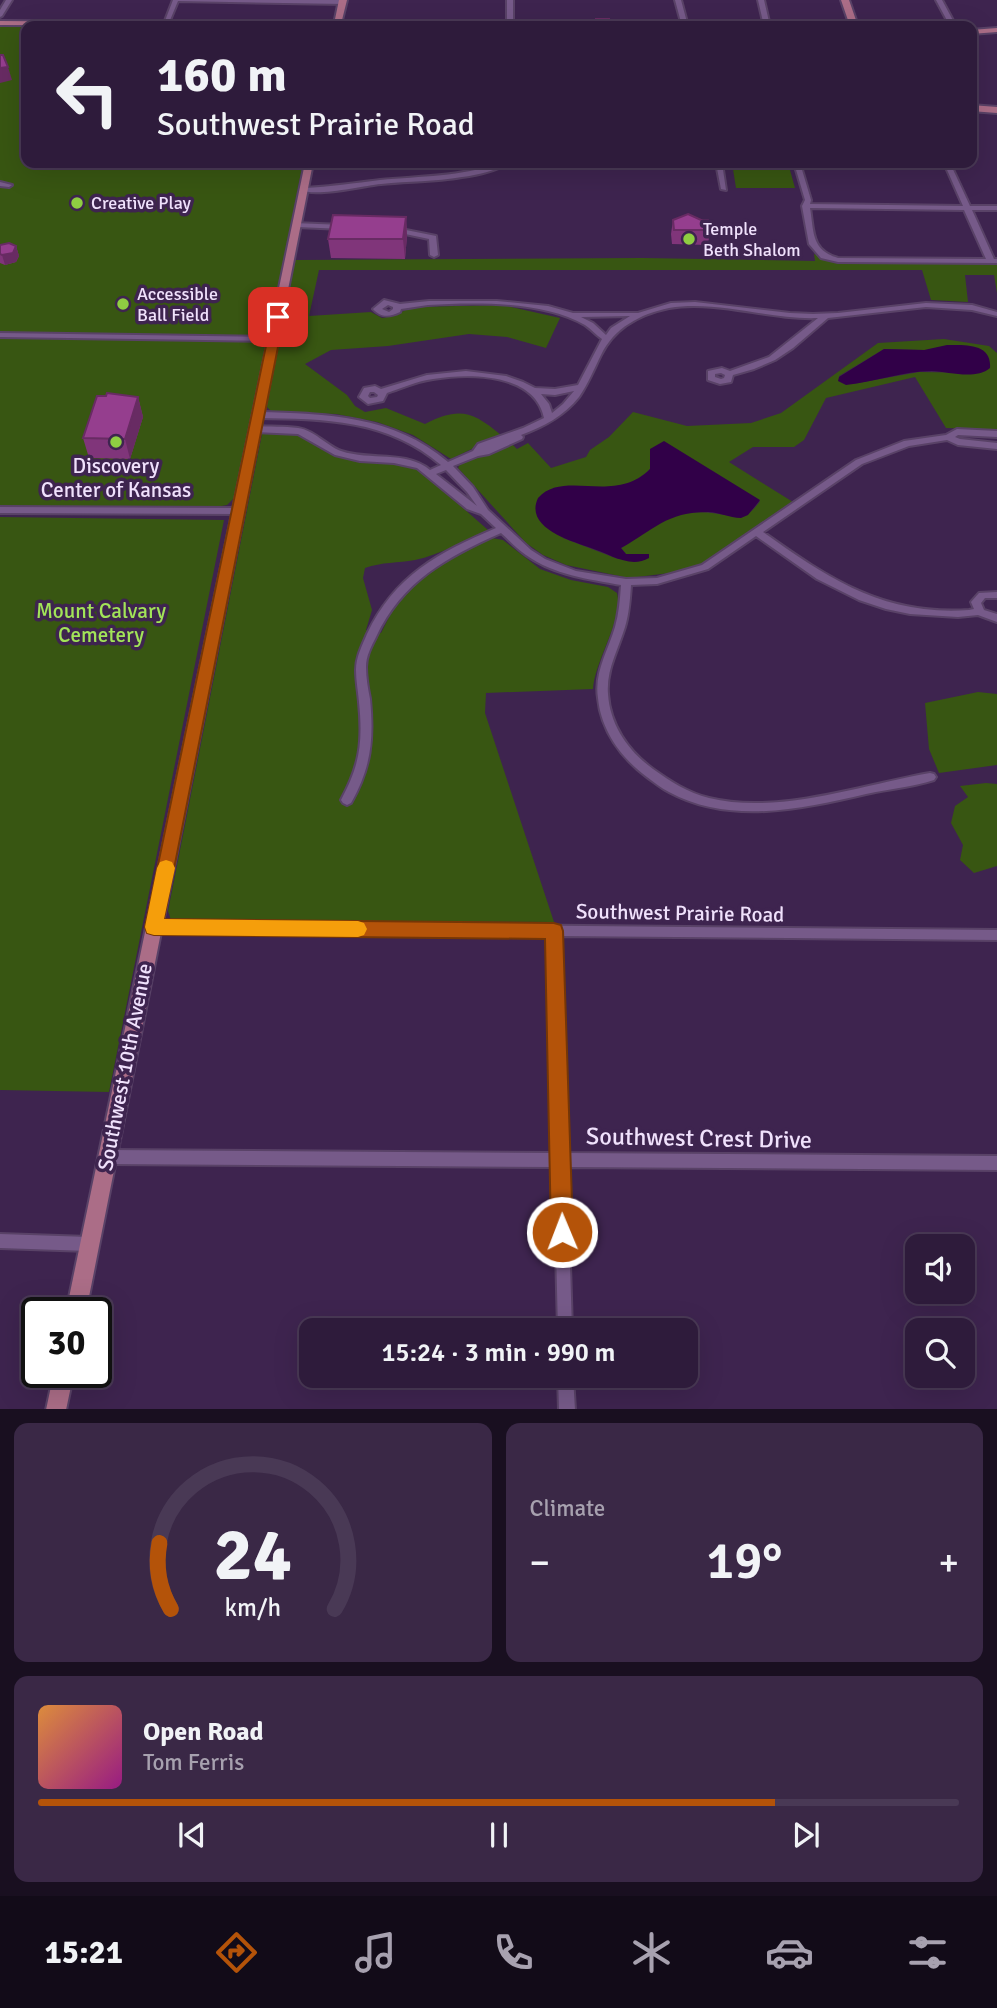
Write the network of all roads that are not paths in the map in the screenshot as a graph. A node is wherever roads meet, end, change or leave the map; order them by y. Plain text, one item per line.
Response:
1 (9, 0) edge
2 (178, 0) edge
3 (510, 0) edge
4 (678, 0) edge
5 (761, 0) edge
6 (845, 0) edge
7 (939, 0) edge
8 (343, 1) edge
9 (0, 15) edge
10 (167, 21) edge
11 (338, 21) edge
12 (510, 21) edge
13 (684, 21) edge
14 (766, 21) edge
15 (852, 21) edge
16 (950, 21) edge
17 (0, 23) edge
18 (21, 23) edge
19 (977, 32) edge
20 (997, 32) edge
21 (977, 108) edge
22 (997, 110) edge
23 (308, 168) edge
24 (490, 168) edge
25 (720, 168) edge
26 (798, 168) edge
27 (949, 168) edge
28 (724, 189) dead end
29 (304, 190) junction
30 (806, 206) junction
31 (967, 207) junction
32 (997, 208) edge
33 (297, 225) junction
34 (357, 227) edge
35 (385, 227) edge
36 (434, 255) dead end
37 (994, 261) edge
38 (397, 306) dead end
39 (565, 314) junction
40 (639, 314) junction
41 (997, 314) edge
42 (787, 315) junction
43 (831, 315) junction
44 (802, 333) junction
45 (0, 335) edge
46 (605, 338) junction
47 (274, 339) junction
48 (729, 374) dead end
49 (581, 387) junction
50 (534, 391) junction
51 (382, 392) dead end
52 (549, 419) junction
53 (257, 422) junction
54 (997, 434) edge
55 (948, 438) junction
56 (997, 446) edge
57 (447, 466) junction
58 (431, 473) junction
59 (0, 510) edge
60 (239, 511) junction
61 (484, 512) junction
62 (502, 528) junction
63 (758, 533) junction
64 (626, 582) junction
65 (997, 595) edge
66 (979, 611) junction
67 (997, 618) edge
68 (930, 777) dead end
69 (347, 800) dead end
70 (154, 927) junction
71 (554, 931) junction
72 (997, 935) edge
73 (107, 1157) junction
74 (560, 1159) junction
75 (997, 1163) edge
76 (0, 1241) edge
77 (89, 1244) junction
78 (79, 1297) edge
79 (565, 1318) edge
80 (61, 1388) edge
81 (566, 1388) edge
82 (56, 1409) edge
83 (567, 1409) edge

1 - 9 street
2 - 8 street
2 - 10 street
3 - 12 street
4 - 13 street
5 - 14 street
6 - 15 main road
7 - 16 street
8 - 11 main road
17 - 18 main road
19 - 20 main road
21 - 22 main road
23 - 29 main road, Southwest 10th Avenue
24 - 29 street
25 - 28 street
26 - 30 street
27 - 31 street
29 - 33 main road, Southwest 10th Avenue
30 - 31 street
30 - 37 street
31 - 32 street
31 - 37 street
33 - 34 street
33 - 47 main road, Southwest 10th Avenue
35 - 36 street
38 - 39 street
39 - 40 street
39 - 46 street
40 - 42 street
40 - 46 street
41 - 43 street
42 - 43 street
42 - 44 street
43 - 44 street
44 - 48 street
45 - 47 street
46 - 49 street
47 - 53 main road, Southwest 10th Avenue
49 - 50 street
49 - 52 street
50 - 51 street
50 - 52 street
52 - 57 street
53 - 57 street
53 - 58 street
53 - 60 main road, Southwest 10th Avenue
54 - 55 street
55 - 56 street
55 - 63 street
57 - 58 street
57 - 61 street
58 - 61 street
59 - 60 street
60 - 70 main road, Southwest 10th Avenue
61 - 62 street
62 - 64 street
62 - 69 street
63 - 64 street
63 - 66 street
64 - 68 street
65 - 66 street
66 - 67 street
70 - 71 street, Southwest Prairie Road
70 - 73 main road, Southwest 10th Avenue
71 - 72 street, Southwest Prairie Road
71 - 74 street
73 - 74 street, Southwest Crest Drive
73 - 77 main road, Southwest 10th Avenue
74 - 75 street, Southwest Crest Drive
74 - 79 street
76 - 77 street
77 - 78 main road, Southwest 10th Avenue
80 - 82 main road
81 - 83 street

